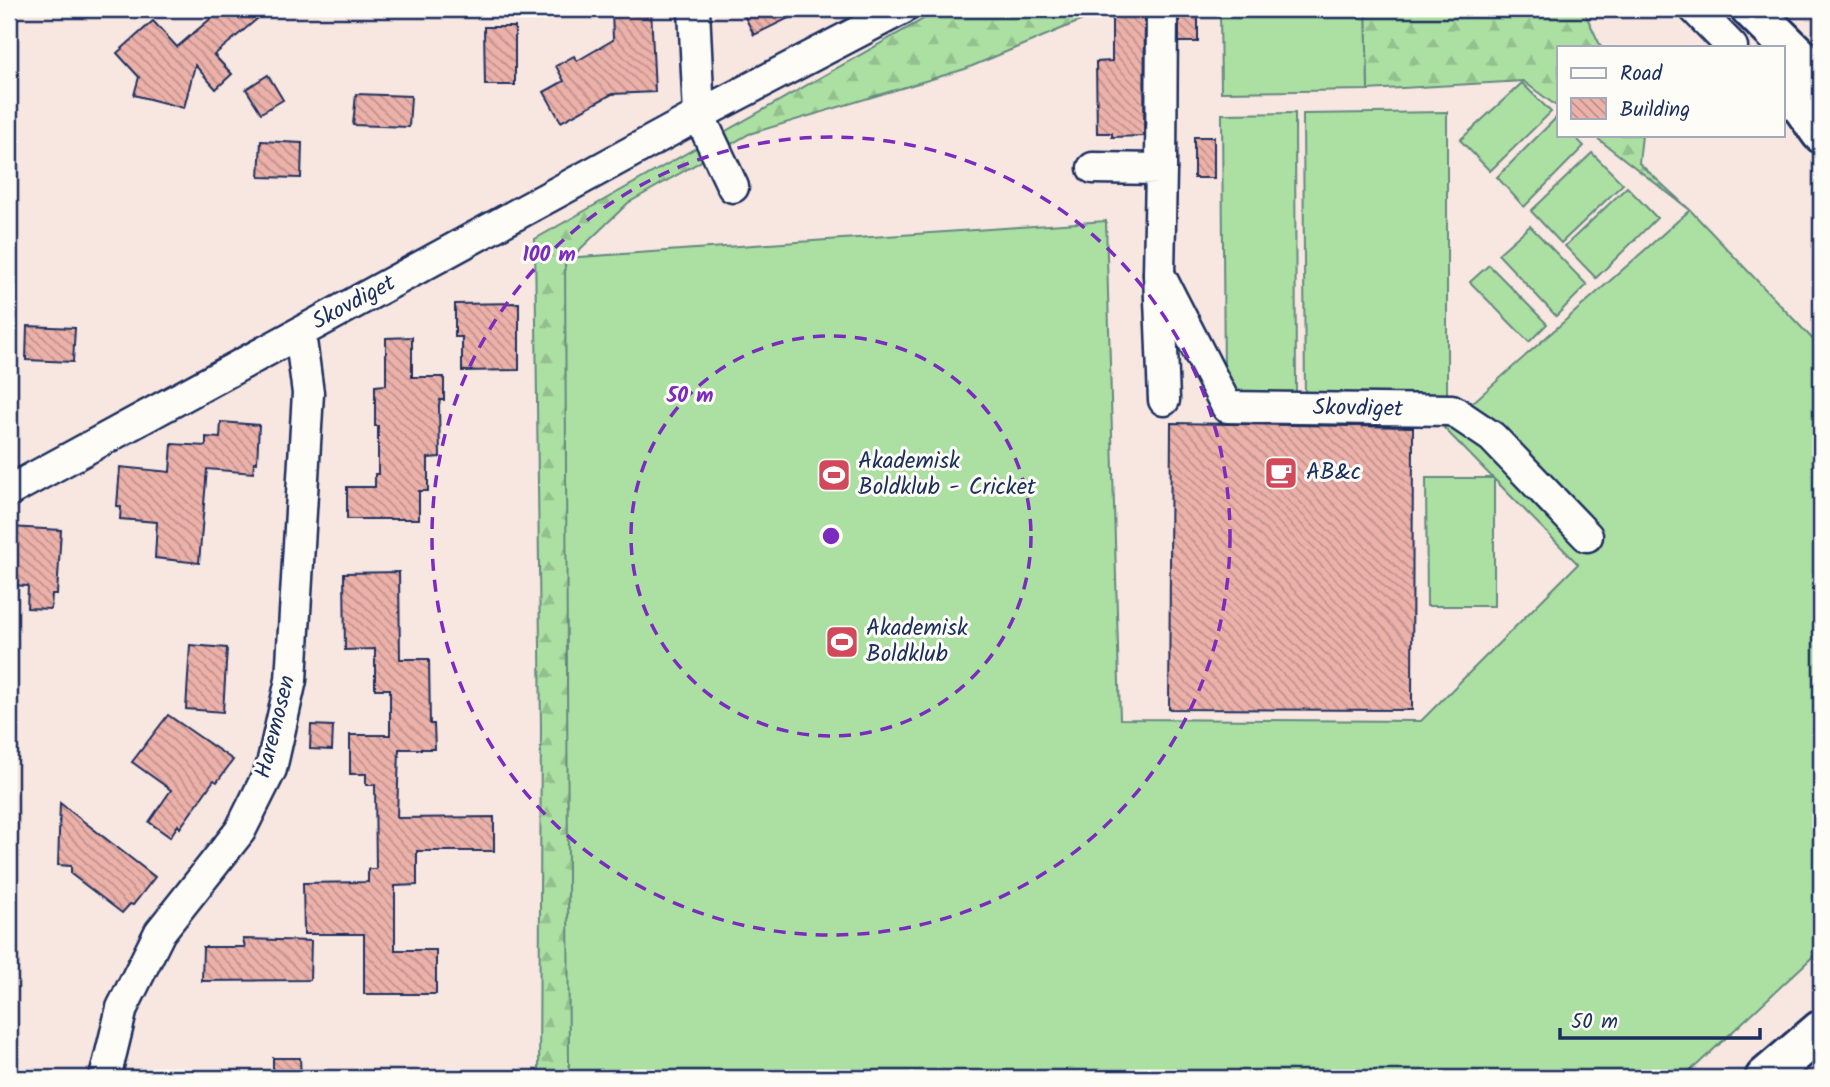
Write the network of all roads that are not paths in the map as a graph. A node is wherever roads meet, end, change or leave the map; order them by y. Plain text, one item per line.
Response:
1 (694, 9) edge
2 (902, 9) edge
3 (1162, 9) edge
4 (1695, 9) edge
5 (1731, 9) edge
6 (1751, 9) edge
7 (1731, 46) edge
8 (1758, 46) edge
9 (1821, 78) edge
10 (1784, 81) edge
11 (1784, 102) edge
12 (699, 115) junction
13 (1821, 133) edge
14 (1821, 142) edge
15 (1093, 168) dead end
16 (1161, 169) junction
17 (733, 187) dead end
18 (1159, 274) junction
19 (299, 333) junction
20 (1164, 400) dead end
21 (9, 491) edge
22 (1587, 536) dead end
23 (1821, 1030) edge
24 (105, 1078) edge
25 (1765, 1078) edge

1 - 12 street
2 - 12 street, Skovdiget
3 - 16 street, Skovdiget
4 - 7 street
5 - 8 main road
6 - 9 main road
10 - 13 main road
11 - 14 street
12 - 17 street
12 - 19 street, Skovdiget
15 - 16 street
16 - 18 street, Skovdiget
18 - 20 street, Skovdiget
18 - 22 street, Skovdiget
19 - 21 street, Skovdiget
19 - 24 street, Haremosen
23 - 25 main road

